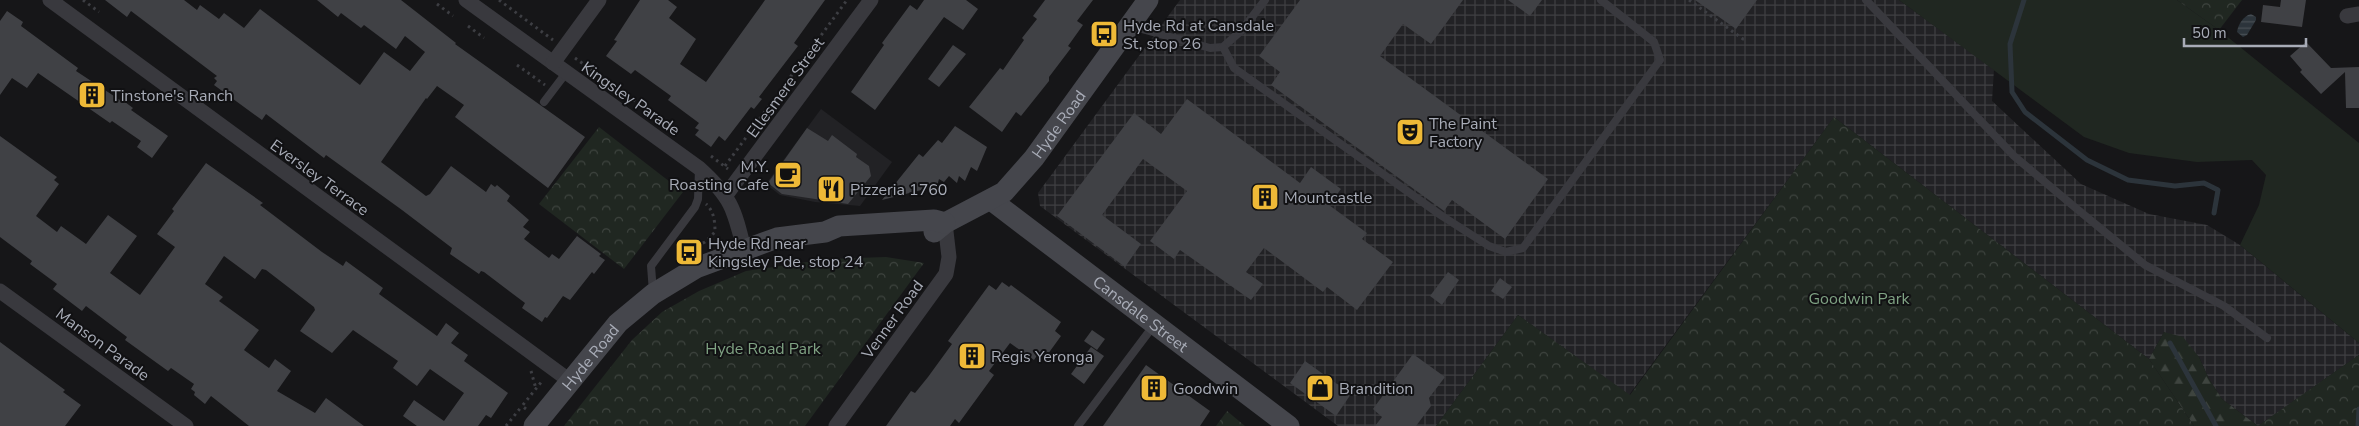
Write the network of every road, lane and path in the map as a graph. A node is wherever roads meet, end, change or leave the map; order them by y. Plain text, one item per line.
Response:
1 (50, 0) edge
2 (84, 0) edge
3 (466, 0) edge
4 (499, 0) edge
5 (599, 0) edge
6 (847, 0) edge
7 (871, 0) edge
8 (1148, 0) edge
9 (1265, 0) edge
10 (1601, 0) edge
11 (1689, 0) edge
12 (1866, 0) edge
13 (437, 4) dead end
14 (99, 12) dead end
15 (453, 16) dead end
16 (1129, 25) junction
17 (468, 26) dead end
18 (484, 38) dead end
19 (552, 39) dead end
20 (1747, 39) dead end
21 (1223, 47) junction
22 (574, 57) dead end
23 (553, 63) junction
24 (517, 65) dead end
25 (566, 73) junction
26 (552, 91) junction
27 (544, 102) dead end
28 (677, 131) dead end
29 (709, 155) dead end
30 (700, 168) junction
31 (726, 195) junction
32 (702, 200) dead end
33 (991, 200) junction
34 (945, 223) junction
35 (744, 248) junction
36 (691, 249) dead end
37 (0, 291) edge
38 (653, 294) junction
39 (1155, 324) junction
40 (2267, 338) dead end
41 (533, 379) dead end
42 (543, 379) dead end
43 (570, 381) junction
44 (536, 390) junction
45 (522, 406) junction
46 (531, 418) edge
47 (186, 426) edge
48 (506, 426) edge
49 (836, 426) edge
50 (1078, 426) edge
51 (1289, 426) edge

1 - 43 street, Eversley Terrace
2 - 14 path
3 - 23 street, Kingsley Parade
4 - 19 path
5 - 23 street
6 - 29 path
7 - 31 street, Ellesmere Street
8 - 16 street, Hyde Road
9 - 21 lane
10 - 21 lane
11 - 20 path
12 - 40 lane
13 - 15 path
16 - 21 lane
16 - 33 street, Hyde Road
17 - 18 path
22 - 28 path
23 - 25 street, Kingsley Parade
24 - 26 path
25 - 26 lane
25 - 30 street, Kingsley Parade
26 - 27 lane
30 - 31 street, Kingsley Parade
30 - 38 lane
31 - 35 street, Kingsley Parade
32 - 36 path
33 - 34 street, Hyde Road
33 - 39 street, Cansdale Street
34 - 35 street, Hyde Road
34 - 49 street, Venner Road
35 - 38 street, Hyde Road
37 - 47 street, Manson Parade
38 - 43 street, Hyde Road
39 - 50 lane
39 - 51 street, Cansdale Street
41 - 44 path
42 - 44 path
43 - 46 street, Hyde Road
44 - 45 path
45 - 46 path
45 - 48 path

